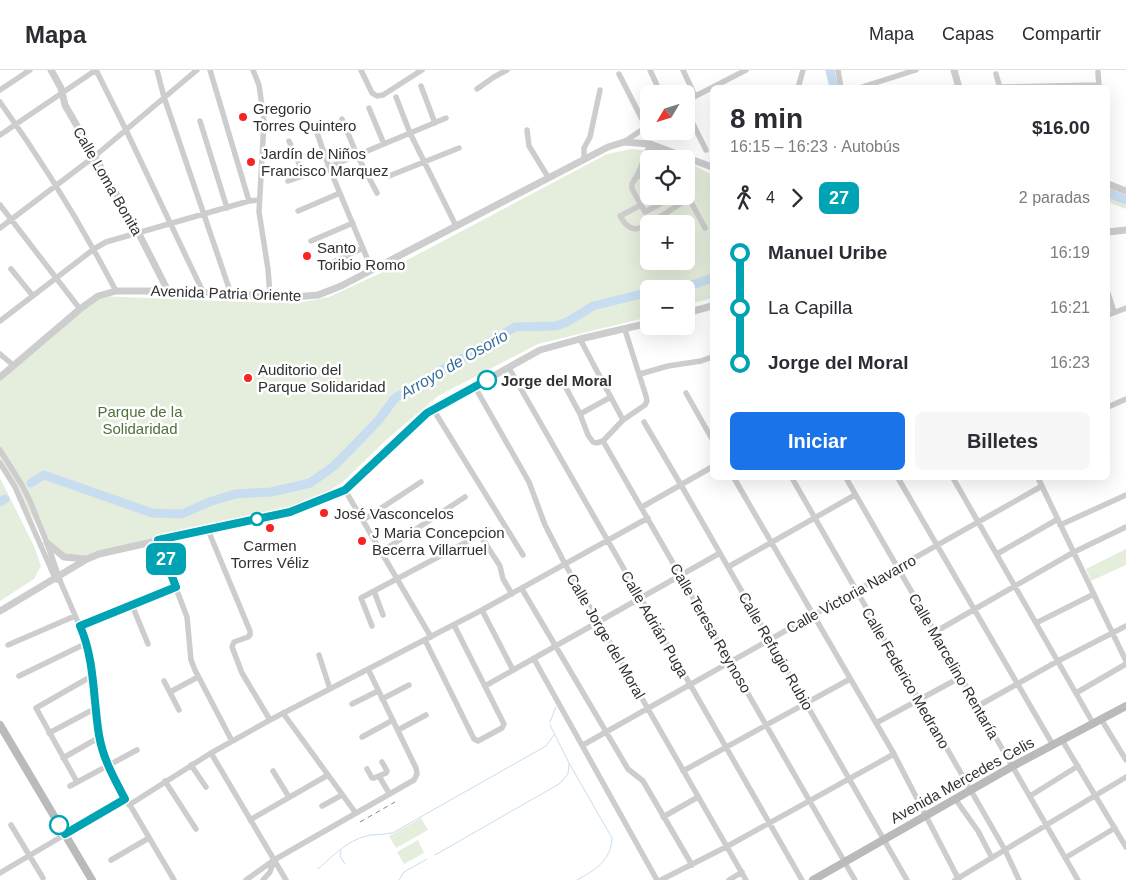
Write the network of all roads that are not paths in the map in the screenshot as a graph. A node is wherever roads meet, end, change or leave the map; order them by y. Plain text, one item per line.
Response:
1 (30, 70) edge
2 (51, 70) edge
3 (96, 70) edge
4 (157, 70) edge
5 (197, 70) edge
6 (210, 70) edge
7 (253, 70) edge
8 (361, 70) edge
9 (422, 70) edge
10 (507, 70) edge
11 (650, 70) edge
12 (682, 70) edge
13 (746, 70) edge
14 (803, 70) edge
15 (838, 70) edge
16 (916, 70) edge
17 (954, 70) edge
18 (1098, 72) dead end
19 (620, 74) dead end
20 (996, 74) dead end
21 (657, 85) edge
22 (690, 85) edge
23 (720, 85) edge
24 (799, 85) edge
25 (840, 85) edge
26 (868, 85) edge
27 (958, 85) edge
28 (999, 85) edge
29 (1099, 85) edge
30 (420, 86) dead end
31 (477, 89) dead end
32 (0, 90) edge
33 (600, 90) dead end
34 (710, 91) edge
35 (63, 94) junction
36 (695, 96) edge
37 (164, 97) junction
38 (396, 98) dead end
39 (0, 102) edge
40 (369, 108) dead end
41 (640, 113) edge
42 (446, 118) dead end
43 (342, 119) dead end
44 (200, 121) dead end
45 (435, 123) junction
46 (16, 124) junction
47 (695, 128) edge
48 (126, 130) junction
49 (316, 130) dead end
50 (527, 130) dead end
51 (640, 131) edge
52 (410, 134) junction
53 (0, 135) edge
54 (290, 141) dead end
55 (624, 142) junction
56 (384, 144) junction
57 (652, 145) junction
58 (459, 148) dead end
59 (651, 150) edge
60 (706, 150) dead end
61 (357, 155) junction
62 (95, 156) junction
63 (584, 159) junction
64 (424, 162) junction
65 (710, 166) edge
66 (329, 167) junction
67 (304, 176) junction
68 (388, 176) dead end
69 (639, 176) edge
70 (548, 177) junction
71 (288, 181) dead end
72 (1110, 185) edge
73 (55, 186) junction
74 (1126, 191) edge
75 (377, 193) dead end
76 (340, 194) junction
77 (260, 200) junction
78 (249, 201) junction
79 (640, 203) edge
80 (0, 205) edge
81 (641, 205) joint
82 (657, 206) edge
83 (226, 208) junction
84 (298, 211) dead end
85 (205, 214) junction
86 (662, 215) edge
87 (10, 219) junction
88 (171, 223) junction
89 (353, 223) junction
90 (456, 226) junction
91 (640, 227) edge
92 (0, 228) edge
93 (705, 228) dead end
94 (1126, 230) edge
95 (138, 232) junction
96 (1110, 232) edge
97 (311, 241) dead end
98 (363, 248) junction
99 (94, 249) junction
100 (325, 266) dead end
101 (12, 270) dead end
102 (372, 270) junction
103 (55, 278) junction
104 (116, 291) junction
105 (168, 291) junction
106 (203, 292) junction
107 (231, 294) junction
108 (33, 296) junction
109 (270, 296) junction
110 (710, 307) edge
111 (1126, 308) edge
112 (80, 309) junction
113 (695, 311) edge
114 (1111, 313) edge
115 (0, 321) edge
116 (640, 326) edge
117 (625, 330) junction
118 (580, 339) junction
119 (0, 354) edge
120 (710, 357) edge
121 (13, 365) junction
122 (509, 368) junction
123 (640, 374) junction
124 (0, 376) edge
125 (565, 386) dead end
126 (475, 387) junction
127 (686, 393) dead end
128 (611, 397) junction
129 (1126, 399) edge
130 (1110, 406) edge
131 (433, 409) junction
132 (580, 414) junction
133 (623, 420) junction
134 (644, 422) dead end
135 (710, 435) edge
136 (603, 441) junction
137 (0, 450) edge
138 (0, 463) edge
139 (710, 468) edge
140 (735, 480) edge
141 (793, 480) edge
142 (849, 480) edge
143 (899, 480) edge
144 (955, 480) edge
145 (1039, 480) edge
146 (421, 482) dead end
147 (681, 485) junction
148 (1042, 486) junction
149 (345, 490) junction
150 (855, 495) junction
151 (1126, 495) edge
152 (465, 497) dead end
153 (642, 507) junction
154 (648, 518) junction
155 (814, 518) junction
156 (363, 520) junction
157 (978, 522) junction
158 (1059, 522) junction
159 (1126, 527) edge
160 (208, 530) junction
161 (489, 530) dead end
162 (480, 535) junction
163 (158, 540) junction
164 (608, 540) junction
165 (772, 542) junction
166 (47, 543) junction
167 (937, 545) junction
168 (381, 552) junction
169 (1074, 552) junction
170 (720, 553) junction
171 (997, 554) junction
172 (523, 555) dead end
173 (87, 559) junction
174 (565, 564) junction
175 (728, 567) junction
176 (898, 568) junction
177 (681, 575) junction
178 (58, 579) junction
179 (396, 580) junction
180 (1015, 586) junction
181 (176, 587) junction
182 (522, 589) junction
183 (374, 591) junction
184 (856, 591) junction
185 (512, 594) junction
186 (1094, 594) junction
187 (641, 598) junction
188 (132, 605) junction
189 (974, 609) junction
190 (482, 610) junction
191 (0, 611) edge
192 (383, 615) dead end
193 (814, 615) junction
194 (75, 616) junction
195 (598, 622) junction
196 (1036, 623) junction
197 (454, 625) junction
198 (80, 626) junction
199 (372, 626) dead end
200 (1126, 626) edge
201 (935, 632) junction
202 (1112, 632) junction
203 (428, 638) junction
204 (770, 640) junction
205 (87, 643) junction
206 (148, 644) dead end
207 (8, 645) dead end
208 (555, 646) junction
209 (319, 655) dead end
210 (534, 658) junction
211 (1058, 661) junction
212 (730, 662) junction
213 (1126, 663) edge
214 (368, 669) junction
215 (513, 670) junction
216 (19, 676) dead end
217 (92, 676) junction
218 (198, 676) junction
219 (961, 677) junction
220 (850, 679) junction
221 (164, 681) dead end
222 (1017, 684) junction
223 (409, 685) dead end
224 (690, 685) junction
225 (485, 686) junction
226 (330, 689) junction
227 (378, 691) junction
228 (170, 692) junction
229 (1076, 693) junction
230 (382, 699) junction
231 (918, 700) junction
232 (806, 703) junction
233 (352, 704) dead end
234 (978, 706) junction
235 (1126, 706) edge
236 (96, 708) junction
237 (648, 709) junction
238 (179, 710) dead end
239 (283, 712) junction
240 (426, 715) dead end
241 (1101, 719) junction
242 (270, 720) junction
243 (393, 720) junction
244 (1093, 723) junction
245 (876, 724) junction
246 (766, 725) junction
247 (0, 726) edge
248 (398, 730) junction
249 (606, 732) junction
250 (49, 733) junction
251 (100, 737) junction
252 (362, 737) dead end
253 (1062, 740) junction
254 (232, 741) junction
255 (1053, 745) junction
256 (583, 746) junction
257 (726, 748) junction
258 (136, 750) dead end
259 (211, 753) junction
260 (894, 754) junction
261 (63, 758) junction
262 (1126, 760) edge
263 (382, 762) dead end
264 (191, 765) junction
265 (107, 766) junction
266 (1013, 766) junction
267 (1078, 766) junction
268 (367, 769) dead end
269 (274, 771) dead end
270 (683, 771) junction
271 (328, 775) junction
272 (379, 776) junction
273 (1126, 777) edge
274 (849, 778) junction
275 (165, 781) junction
276 (77, 782) junction
277 (70, 786) dead end
278 (206, 787) dead end
279 (971, 792) junction
280 (389, 793) junction
281 (342, 795) junction
282 (1095, 795) junction
283 (1030, 796) junction
284 (289, 798) junction
285 (698, 798) junction
286 (810, 800) junction
287 (956, 800) junction
288 (127, 802) junction
289 (322, 806) dead end
290 (355, 812) junction
291 (663, 817) junction
292 (925, 817) junction
293 (250, 820) junction
294 (769, 823) junction
295 (11, 825) dead end
296 (1046, 825) junction
297 (1115, 828) junction
298 (196, 829) dead end
299 (65, 834) junction
300 (149, 838) junction
301 (884, 840) junction
302 (726, 847) junction
303 (1126, 847) edge
304 (1005, 850) junction
305 (29, 855) junction
306 (992, 858) junction
307 (1065, 858) junction
308 (110, 860) dead end
309 (274, 860) junction
310 (845, 862) junction
311 (692, 865) junction
312 (742, 872) junction
313 (0, 874) edge
314 (43, 878) dead end
315 (671, 878) edge
316 (89, 879) edge
317 (957, 879) edge
318 (2, 880) edge
319 (174, 880) edge
320 (246, 880) edge
321 (263, 880) edge
322 (286, 880) edge
323 (657, 880) edge
324 (661, 880) edge
325 (728, 880) edge
326 (746, 880) edge
327 (802, 880) edge
328 (813, 880) edge
329 (855, 880) edge
330 (908, 880) edge
331 (1019, 880) edge
332 (1078, 880) edge

1 - 32 street
2 - 35 street, Calle Loma Bonita
3 - 35 street
3 - 48 street
4 - 37 street
5 - 37 street
6 - 78 street
7 - 77 street
8 - 9 street
10 - 31 street
11 - 21 street
12 - 22 street
13 - 23 street
14 - 24 street
15 - 25 street
16 - 26 street
17 - 27 street
18 - 29 street
19 - 41 street
20 - 28 street
30 - 45 street
33 - 63 street
34 - 36 street
35 - 46 street
35 - 62 street, Calle Loma Bonita
37 - 48 street
37 - 85 street
38 - 52 street
39 - 46 street
40 - 56 street
42 - 45 street
43 - 61 street
44 - 83 street
45 - 52 street
46 - 53 street
46 - 73 street
47 - 60 street
48 - 62 street
48 - 88 street
49 - 66 street
50 - 70 street
51 - 55 street, Avenida Patria Oriente
52 - 56 street
52 - 64 street
54 - 67 street
55 - 57 street, Avenida Patria Oriente
55 - 63 street, Avenida Patria Oriente
56 - 61 street
57 - 59 street
57 - 65 street, Avenida Patria Oriente
58 - 64 street
61 - 66 street
61 - 75 street
62 - 73 street
62 - 95 street, Calle Loma Bonita
63 - 70 street, Avenida Patria Oriente
64 - 68 street
64 - 90 street
66 - 67 street
66 - 76 street
67 - 71 street
69 - 79 street
70 - 90 street, Avenida Patria Oriente
72 - 74 street
73 - 87 street
73 - 99 street
76 - 84 street
76 - 89 street
77 - 78 street
77 - 109 street
78 - 83 street
80 - 87 street
81 - 82 street
81 - 91 street
83 - 85 street
85 - 88 street
85 - 107 street
86 - 93 street
87 - 92 street
87 - 103 street
88 - 95 street
88 - 106 street
89 - 97 street
89 - 98 street
90 - 102 street, Avenida Patria Oriente
94 - 96 street
95 - 99 street
95 - 105 street, Calle Loma Bonita
98 - 100 street
98 - 102 street
99 - 103 street
99 - 104 street
101 - 108 street
102 - 109 street, Avenida Patria Oriente
103 - 108 street
103 - 112 street
104 - 105 street, Avenida Patria Oriente
104 - 112 street, Avenida Patria Oriente
105 - 106 street, Avenida Patria Oriente
106 - 107 street, Avenida Patria Oriente
107 - 109 street, Avenida Patria Oriente
108 - 115 street
110 - 113 street
111 - 114 street
112 - 121 street, Avenida Patria Oriente
116 - 117 street
117 - 118 street
117 - 123 street
118 - 122 street
118 - 128 street
119 - 121 street
120 - 123 street
121 - 124 street, Avenida Patria Oriente
122 - 126 street
122 - 164 street, Calle Adrián Puga
123 - 133 street
125 - 132 street, Calle Teresa Reynoso
126 - 131 street
126 - 174 street, Calle Jorge del Moral
127 - 135 street
128 - 132 street
128 - 133 street
129 - 130 street
131 - 149 street
131 - 172 street
132 - 136 street, Calle Teresa Reynoso
133 - 136 street
134 - 147 street, Calle Refugio Rubio
136 - 153 street, Calle Teresa Reynoso
137 - 166 street
138 - 178 street
139 - 147 street
140 - 165 street
141 - 155 street, Calle Federico Medrano
142 - 150 street, Calle Marcelino Rentaría
143 - 167 street
144 - 157 street
145 - 148 street
146 - 156 street
147 - 153 street
147 - 170 street, Calle Refugio Rubio
148 - 157 street, Calle Victoria Navarro
148 - 158 street
149 - 156 street
149 - 160 street
150 - 155 street
150 - 176 street, Calle Marcelino Rentaría
151 - 158 street
152 - 168 street
153 - 154 street, Calle Teresa Reynoso
154 - 164 street
154 - 177 street, Calle Teresa Reynoso
155 - 165 street
155 - 184 street, Calle Federico Medrano
156 - 168 street
157 - 167 street, Calle Victoria Navarro
157 - 171 street
158 - 169 street
158 - 171 street
159 - 169 street
160 - 163 street
160 - 242 street
161 - 162 street
162 - 179 street
162 - 185 street
163 - 173 street
163 - 181 street
164 - 174 street
164 - 187 street, Calle Adrián Puga
165 - 175 street
165 - 193 street
166 - 173 street
166 - 178 street
167 - 176 street, Calle Victoria Navarro
167 - 189 street
168 - 179 street
169 - 180 street
169 - 186 street
170 - 175 street, Calle Refugio Rubio
170 - 177 street
171 - 180 street
173 - 178 street
174 - 182 street
174 - 195 street, Calle Jorge del Moral
175 - 204 street, Calle Refugio Rubio
176 - 184 street, Calle Victoria Navarro
176 - 201 street, Calle Marcelino Rentaría
177 - 187 street
177 - 212 street, Calle Teresa Reynoso
178 - 191 street
178 - 194 street
179 - 183 street
179 - 203 street
180 - 189 street
180 - 196 street
181 - 188 street
181 - 218 street
182 - 185 street
182 - 208 street
183 - 192 street
183 - 199 street
184 - 193 street, Calle Victoria Navarro
184 - 231 street, Calle Federico Medrano
185 - 190 street
186 - 196 street
186 - 202 street
187 - 195 street
187 - 224 street, Calle Adrián Puga
188 - 198 street
188 - 206 street
189 - 201 street
189 - 222 street
190 - 197 street
190 - 215 street
193 - 204 street, Calle Victoria Navarro
193 - 220 street
194 - 198 street
194 - 207 street
195 - 208 street
195 - 237 street, Calle Jorge del Moral
196 - 211 street
197 - 203 street
197 - 225 street
198 - 205 street
200 - 202 street
201 - 219 street, Calle Marcelino Rentaría
202 - 211 street
202 - 213 street
203 - 214 street
203 - 225 street
204 - 212 street, Calle Victoria Navarro
204 - 232 street, Calle Refugio Rubio
205 - 216 street
205 - 217 street
208 - 210 street
208 - 249 street
209 - 226 street
210 - 215 street
210 - 256 street
211 - 222 street
211 - 229 street
212 - 224 street, Calle Victoria Navarro
212 - 246 street, Calle Teresa Reynoso
213 - 229 street
214 - 226 street
214 - 227 street
215 - 225 street
217 - 236 street
217 - 250 street
218 - 228 street
218 - 254 street
219 - 231 street
219 - 234 street, Calle Marcelino Rentaría
220 - 232 street
220 - 245 street
221 - 228 street
222 - 234 street
222 - 255 street
223 - 230 street
224 - 237 street, Calle Victoria Navarro
224 - 257 street, Calle Adrián Puga
226 - 239 street
227 - 230 street
227 - 233 street
228 - 238 street
229 - 244 street
230 - 243 street
231 - 245 street
231 - 279 street, Calle Federico Medrano
232 - 246 street
232 - 274 street, Calle Refugio Rubio
234 - 266 street, Calle Marcelino Rentaría
235 - 241 main road, Avenida Mercedes Celis
236 - 250 street
236 - 251 street
237 - 249 street, Calle Victoria Navarro
237 - 270 street, Calle Jorge del Moral
239 - 242 street
239 - 271 street
240 - 248 street
241 - 244 main road, Avenida Mercedes Celis
241 - 262 street
242 - 254 street
243 - 248 street
243 - 252 street
244 - 253 main road, Avenida Mercedes Celis
245 - 260 street
246 - 257 street
246 - 286 street, Calle Teresa Reynoso
247 - 299 main road
248 - 280 street
249 - 256 street, Calle Victoria Navarro
249 - 291 street
250 - 261 street
251 - 261 street
251 - 265 street
253 - 255 main road, Avenida Mercedes Celis
253 - 267 street
254 - 259 street
255 - 266 main road, Avenida Mercedes Celis
256 - 323 street
257 - 270 street
257 - 294 street, Calle Adrián Puga
258 - 265 street
259 - 264 street
259 - 293 street
260 - 274 street
260 - 292 street
261 - 276 street
263 - 272 street
264 - 275 street
264 - 278 street
265 - 276 street
265 - 288 street
266 - 279 main road, Avenida Mercedes Celis
266 - 283 street, Calle Marcelino Rentaría
267 - 282 street
267 - 283 street
268 - 272 street
269 - 284 street
270 - 285 street, Calle Jorge del Moral
271 - 281 street
271 - 284 street
272 - 280 street
273 - 282 street
274 - 286 street
274 - 301 street, Calle Refugio Rubio
275 - 288 street
275 - 298 street
276 - 277 street
279 - 287 main road, Avenida Mercedes Celis
279 - 304 street, Calle Federico Medrano
280 - 290 street
281 - 289 street
281 - 290 street
282 - 296 street
282 - 297 street
283 - 296 street, Calle Marcelino Rentaría
284 - 293 street
285 - 291 street
285 - 302 street, Calle Jorge del Moral
286 - 294 street
286 - 310 street, Calle Teresa Reynoso
287 - 292 main road, Avenida Mercedes Celis
287 - 306 street
288 - 299 street
288 - 300 street
290 - 309 street
291 - 311 street
292 - 301 main road, Avenida Mercedes Celis
292 - 317 street
293 - 309 street
294 - 302 street
294 - 327 street, Calle Adrián Puga
295 - 305 street
296 - 304 street
296 - 307 street, Calle Marcelino Rentaría
297 - 303 street
297 - 307 street
299 - 305 street
299 - 316 main road
300 - 308 street
300 - 319 street
301 - 310 main road, Avenida Mercedes Celis
301 - 330 street, Calle Refugio Rubio
302 - 311 street
302 - 312 street, Calle Jorge del Moral
304 - 306 street
304 - 331 street, Calle Federico Medrano
305 - 313 street
305 - 314 street
306 - 317 street
307 - 332 street, Calle Marcelino Rentaría
309 - 320 street
309 - 321 street
309 - 322 street
310 - 328 main road, Avenida Mercedes Celis
310 - 329 street, Calle Teresa Reynoso
311 - 315 street
312 - 325 street
312 - 326 street, Calle Jorge del Moral
313 - 318 street
315 - 324 street

